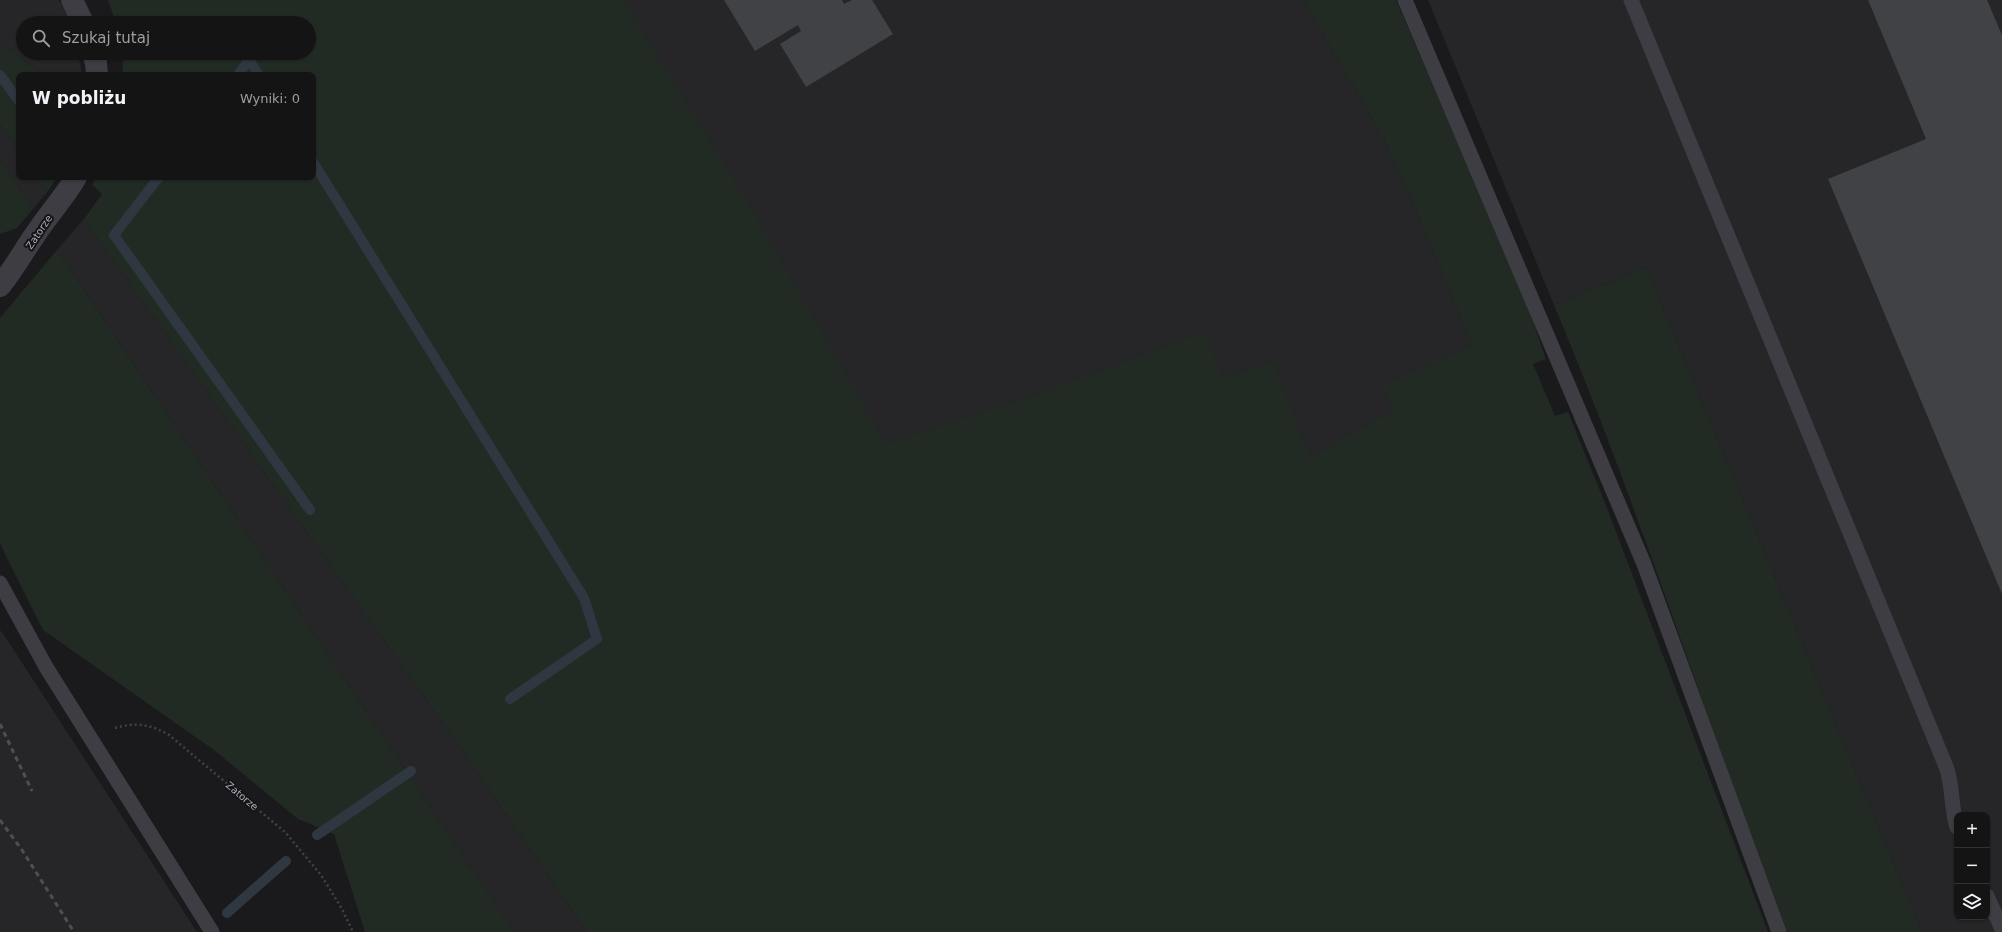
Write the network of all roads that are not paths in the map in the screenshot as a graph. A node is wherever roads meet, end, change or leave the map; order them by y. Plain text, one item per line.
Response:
1 (72, 0) edge
2 (1405, 0) edge
3 (1631, 0) edge
4 (80, 16) edge
5 (95, 60) edge
6 (96, 72) edge
7 (74, 180) edge
8 (0, 286) edge
9 (0, 583) edge
10 (1954, 817) edge
11 (1990, 903) edge
12 (2002, 930) edge
13 (212, 932) edge
14 (1779, 932) edge

1 - 4 street
2 - 14 lane
3 - 10 lane
5 - 6 street
7 - 8 street, Zatorze
9 - 13 lane
11 - 12 lane

